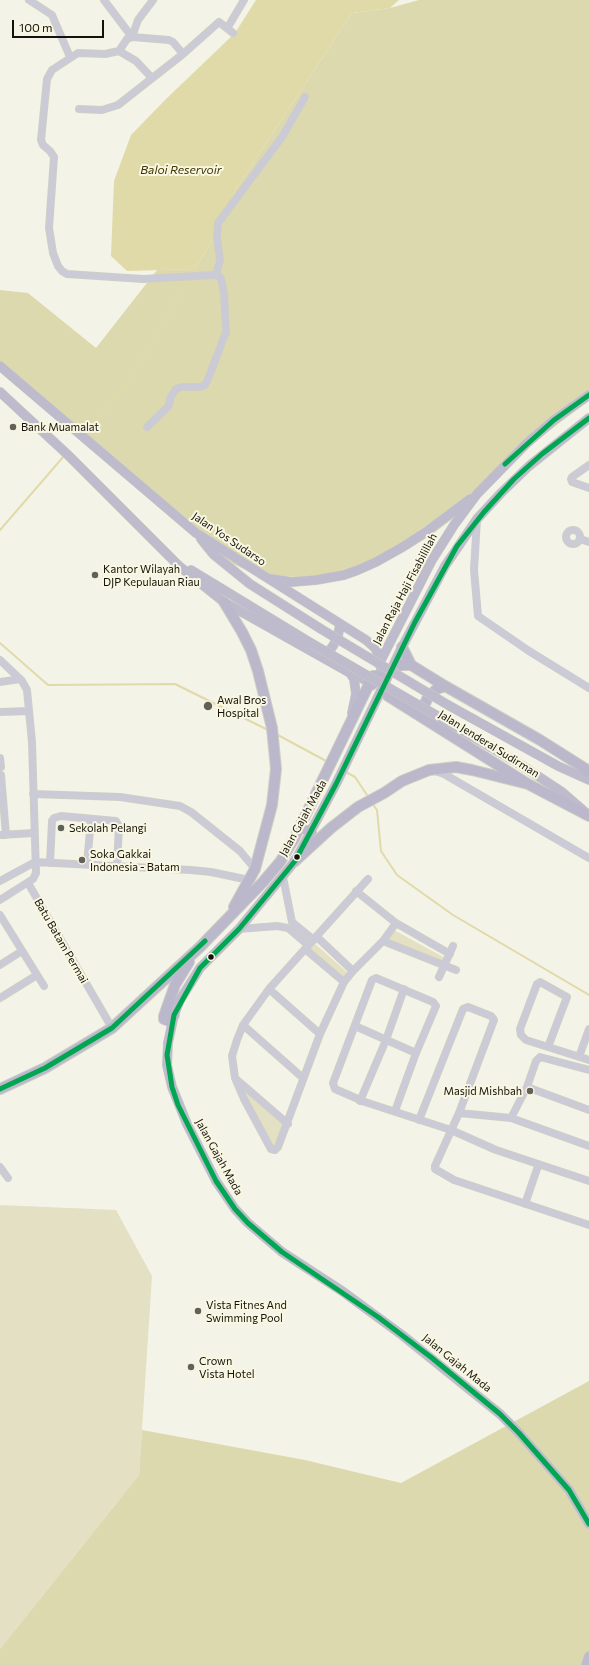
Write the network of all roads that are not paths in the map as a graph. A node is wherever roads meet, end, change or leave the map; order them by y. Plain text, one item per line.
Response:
1 (29, 0) edge
2 (104, 0) edge
3 (153, 0) edge
4 (244, 0) edge
5 (228, 27) junction
6 (233, 33) dead end
7 (132, 37) junction
8 (119, 51) junction
9 (182, 54) junction
10 (70, 57) junction
11 (152, 78) junction
12 (305, 97) dead end
13 (79, 108) dead end
14 (216, 275) junction
15 (0, 366) edge
16 (0, 392) edge
17 (589, 395) edge
18 (589, 418) edge
19 (146, 427) dead end
20 (589, 465) edge
21 (589, 488) edge
22 (477, 494) junction
23 (477, 519) junction
24 (196, 533) junction
25 (580, 539) dead end
26 (589, 542) edge
27 (182, 568) junction
28 (266, 578) junction
29 (224, 602) junction
30 (340, 624) junction
31 (402, 647) junction
32 (320, 656) junction
33 (0, 660) edge
34 (411, 665) junction
35 (350, 673) junction
36 (383, 673) junction
37 (20, 679) junction
38 (0, 682) edge
39 (445, 686) junction
40 (589, 688) edge
41 (30, 711) junction
42 (0, 712) edge
43 (350, 720) junction
44 (427, 720) junction
45 (0, 758) edge
46 (1, 767) edge
47 (429, 770) junction
48 (589, 771) edge
49 (1, 777) edge
50 (589, 780) edge
51 (528, 784) junction
52 (33, 794) junction
53 (2, 806) edge
54 (589, 816) edge
55 (92, 819) junction
56 (301, 826) junction
57 (311, 832) junction
58 (34, 834) junction
59 (3, 835) edge
60 (589, 858) edge
61 (295, 861) junction
62 (35, 862) junction
63 (50, 862) junction
64 (88, 864) junction
65 (117, 866) junction
66 (255, 868) junction
67 (283, 877) junction
68 (368, 879) dead end
69 (0, 880) edge
70 (249, 880) junction
71 (28, 883) junction
72 (356, 891) junction
73 (0, 900) edge
74 (0, 914) edge
75 (396, 923) junction
76 (2, 924) edge
77 (222, 924) junction
78 (290, 925) junction
79 (239, 929) junction
80 (315, 938) junction
81 (383, 941) junction
82 (453, 946) dead end
83 (200, 947) junction
84 (307, 947) junction
85 (22, 951) junction
86 (450, 954) junction
87 (0, 965) edge
88 (444, 965) junction
89 (456, 970) dead end
90 (353, 971) junction
91 (37, 975) junction
92 (439, 977) dead end
93 (344, 982) junction
94 (44, 986) dead end
95 (269, 989) junction
96 (404, 989) junction
97 (0, 998) edge
98 (174, 1014) junction
99 (243, 1025) junction
100 (355, 1026) junction
101 (112, 1028) junction
102 (589, 1029) edge
103 (320, 1034) junction
104 (386, 1040) junction
105 (548, 1047) junction
106 (416, 1053) junction
107 (579, 1057) junction
108 (589, 1060) edge
109 (589, 1070) edge
110 (235, 1078) junction
111 (303, 1078) junction
112 (527, 1087) junction
113 (0, 1089) edge
114 (360, 1100) junction
115 (589, 1110) edge
116 (395, 1111) junction
117 (459, 1113) junction
118 (511, 1118) junction
119 (419, 1120) junction
120 (288, 1124) junction
121 (451, 1130) junction
122 (589, 1146) edge
123 (538, 1166) junction
124 (0, 1167) edge
125 (8, 1178) dead end
126 (589, 1181) edge
127 (525, 1204) junction
128 (589, 1225) edge
129 (589, 1524) edge
130 (589, 1656) edge
131 (586, 1665) edge

1 - 10 street
2 - 7 street
3 - 7 street
4 - 5 street
5 - 6 street
5 - 9 street
7 - 8 street
7 - 9 street
8 - 10 street
8 - 11 street
9 - 11 street
10 - 14 street
11 - 13 street
12 - 14 street
14 - 19 street
15 - 24 main road, Jalan Yos Sudarso
16 - 27 main road
17 - 22 main road, Jalan Raja Haji Fisabilillah
18 - 23 main road
20 - 21 street
22 - 28 main road
22 - 36 main road, Jalan Raja Haji Fisabilillah
23 - 31 main road
23 - 40 street
24 - 28 main road, Jalan Yos Sudarso
24 - 50 main road, bridge
25 - 26 street
27 - 29 main road
27 - 54 main road, bridge
28 - 30 main road, Jalan Yos Sudarso
29 - 32 main road
29 - 66 highway
30 - 32 main road
30 - 36 main road, Jalan Yos Sudarso
31 - 34 highway
31 - 36 main road
32 - 35 main road
33 - 37 street
34 - 36 highway
34 - 39 highway
35 - 36 main road
35 - 43 main road
36 - 43 highway, Jalan Gajah Mada
36 - 44 highway, Jalan Jenderal Sudirman
36 - 57 main road, Jalan Gajah Mada
37 - 38 street
37 - 41 street
39 - 44 highway
39 - 48 highway
41 - 42 street
41 - 52 street
43 - 56 highway, Jalan Gajah Mada
44 - 51 highway, Jalan Jenderal Sudirman
45 - 46 street
47 - 51 highway
47 - 60 street
47 - 61 highway
49 - 53 street
51 - 54 highway, Jalan Jenderal Sudirman
52 - 58 street
52 - 66 street
53 - 59 street
55 - 63 street
55 - 64 street
55 - 65 street
56 - 57 highway
56 - 77 highway, Jalan Gajah Mada
57 - 61 main road, Jalan Gajah Mada
58 - 59 street
58 - 62 street
61 - 67 main road, Jalan Gajah Mada
62 - 63 street
62 - 69 street
62 - 71 street
63 - 64 street
64 - 65 street
65 - 70 street
66 - 70 highway
67 - 78 street
67 - 79 main road, Jalan Gajah Mada
68 - 72 street
70 - 77 highway
71 - 73 street
71 - 101 street, Batu Batam Permai
72 - 75 street
72 - 80 street
74 - 76 street
75 - 81 street
75 - 86 street
76 - 85 street
77 - 83 highway, Jalan Gajah Mada
78 - 79 street
78 - 80 street
78 - 84 street
79 - 98 main road, Jalan Gajah Mada
80 - 84 street
80 - 90 street
81 - 88 street
81 - 90 street
82 - 86 street
83 - 98 highway
83 - 101 highway, Jalan Gajah Mada
84 - 93 street
84 - 95 street
85 - 87 street
85 - 91 street
86 - 88 street
88 - 89 street
88 - 92 street
90 - 93 street
91 - 94 street
91 - 97 street
93 - 103 street
95 - 99 street
95 - 103 street
96 - 100 street
96 - 104 street
96 - 106 street
98 - 129 main road, Jalan Gajah Mada
99 - 110 street
99 - 111 street
100 - 104 street
100 - 114 street
101 - 113 highway, Jalan Gajah Mada
102 - 107 street
103 - 111 street
104 - 106 street
104 - 114 street
105 - 105 street
105 - 107 street
106 - 116 street
107 - 108 street
109 - 112 street
110 - 120 street
110 - 120 street
111 - 120 street
112 - 115 street
112 - 118 street
114 - 116 street
116 - 119 street
117 - 118 street
117 - 119 street
117 - 121 street
118 - 122 street
119 - 121 street
121 - 123 street
121 - 127 street
123 - 126 street
123 - 127 street
124 - 125 street
127 - 128 street
130 - 131 main road

